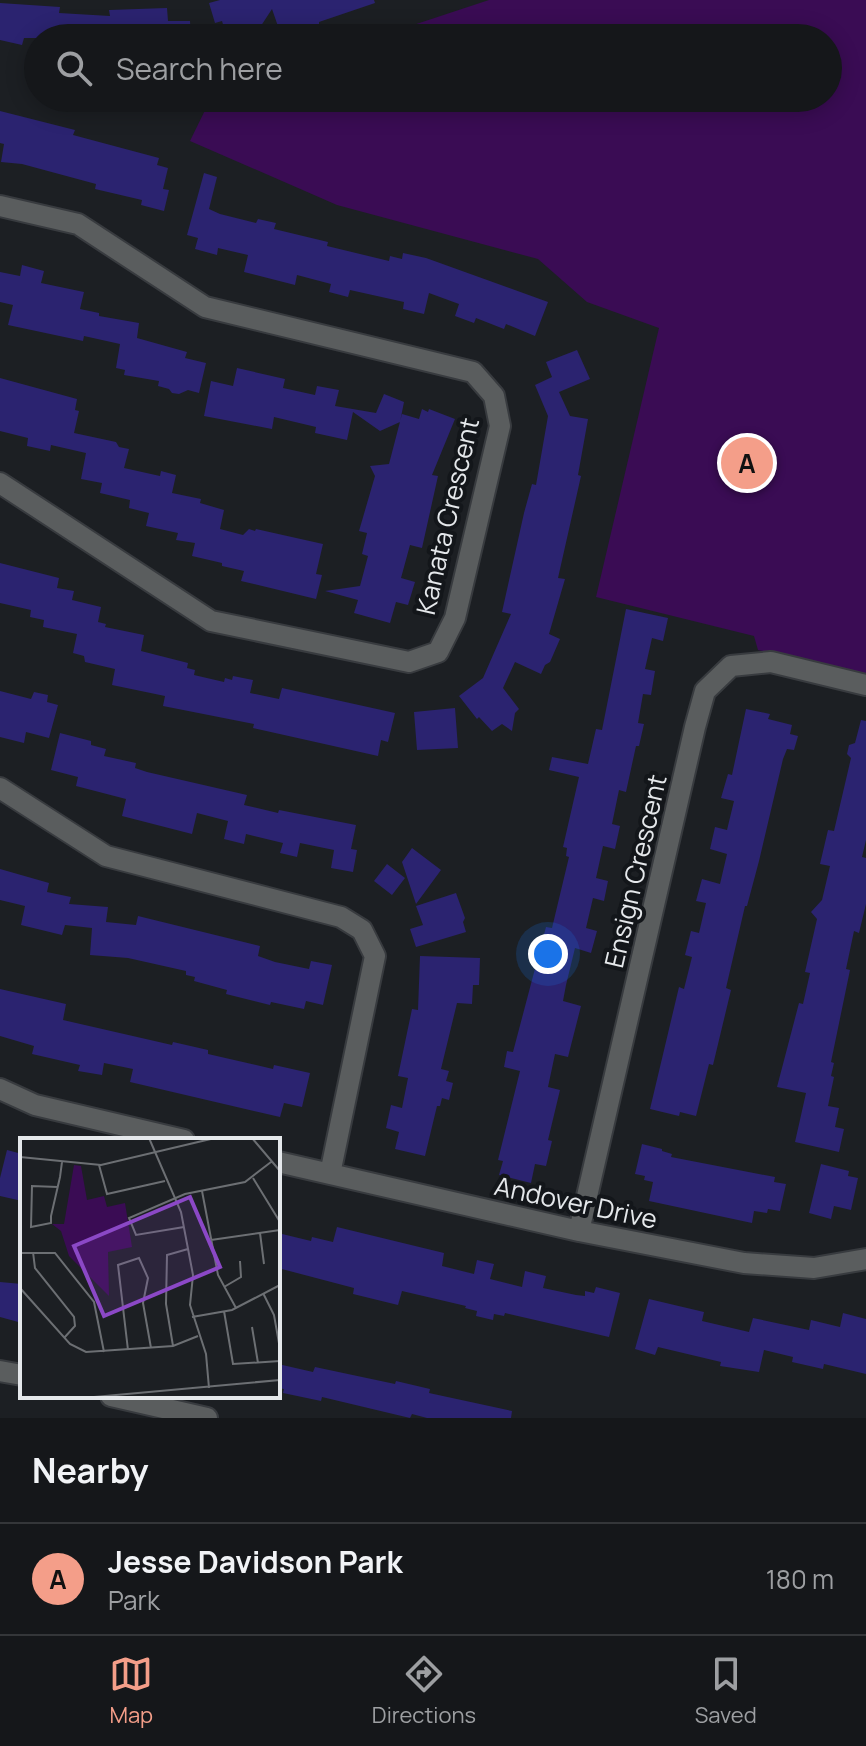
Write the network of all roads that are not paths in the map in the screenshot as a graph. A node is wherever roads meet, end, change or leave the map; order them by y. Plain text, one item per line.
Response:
1 (0, 206) edge
2 (0, 483) edge
3 (866, 685) edge
4 (0, 788) edge
5 (0, 1089) edge
6 (175, 1138) edge
7 (280, 1162) edge
8 (330, 1174) junction
9 (579, 1231) junction
10 (866, 1259) edge
11 (0, 1371) edge
12 (20, 1375) edge
13 (120, 1398) edge
14 (207, 1418) edge

1 - 2 street, Kanata Crescent
3 - 9 street, Ensign Crescent
4 - 8 street
5 - 6 street
7 - 8 street, Andover Drive
8 - 9 street, Andover Drive
9 - 10 street, Andover Drive
11 - 12 street
13 - 14 street

